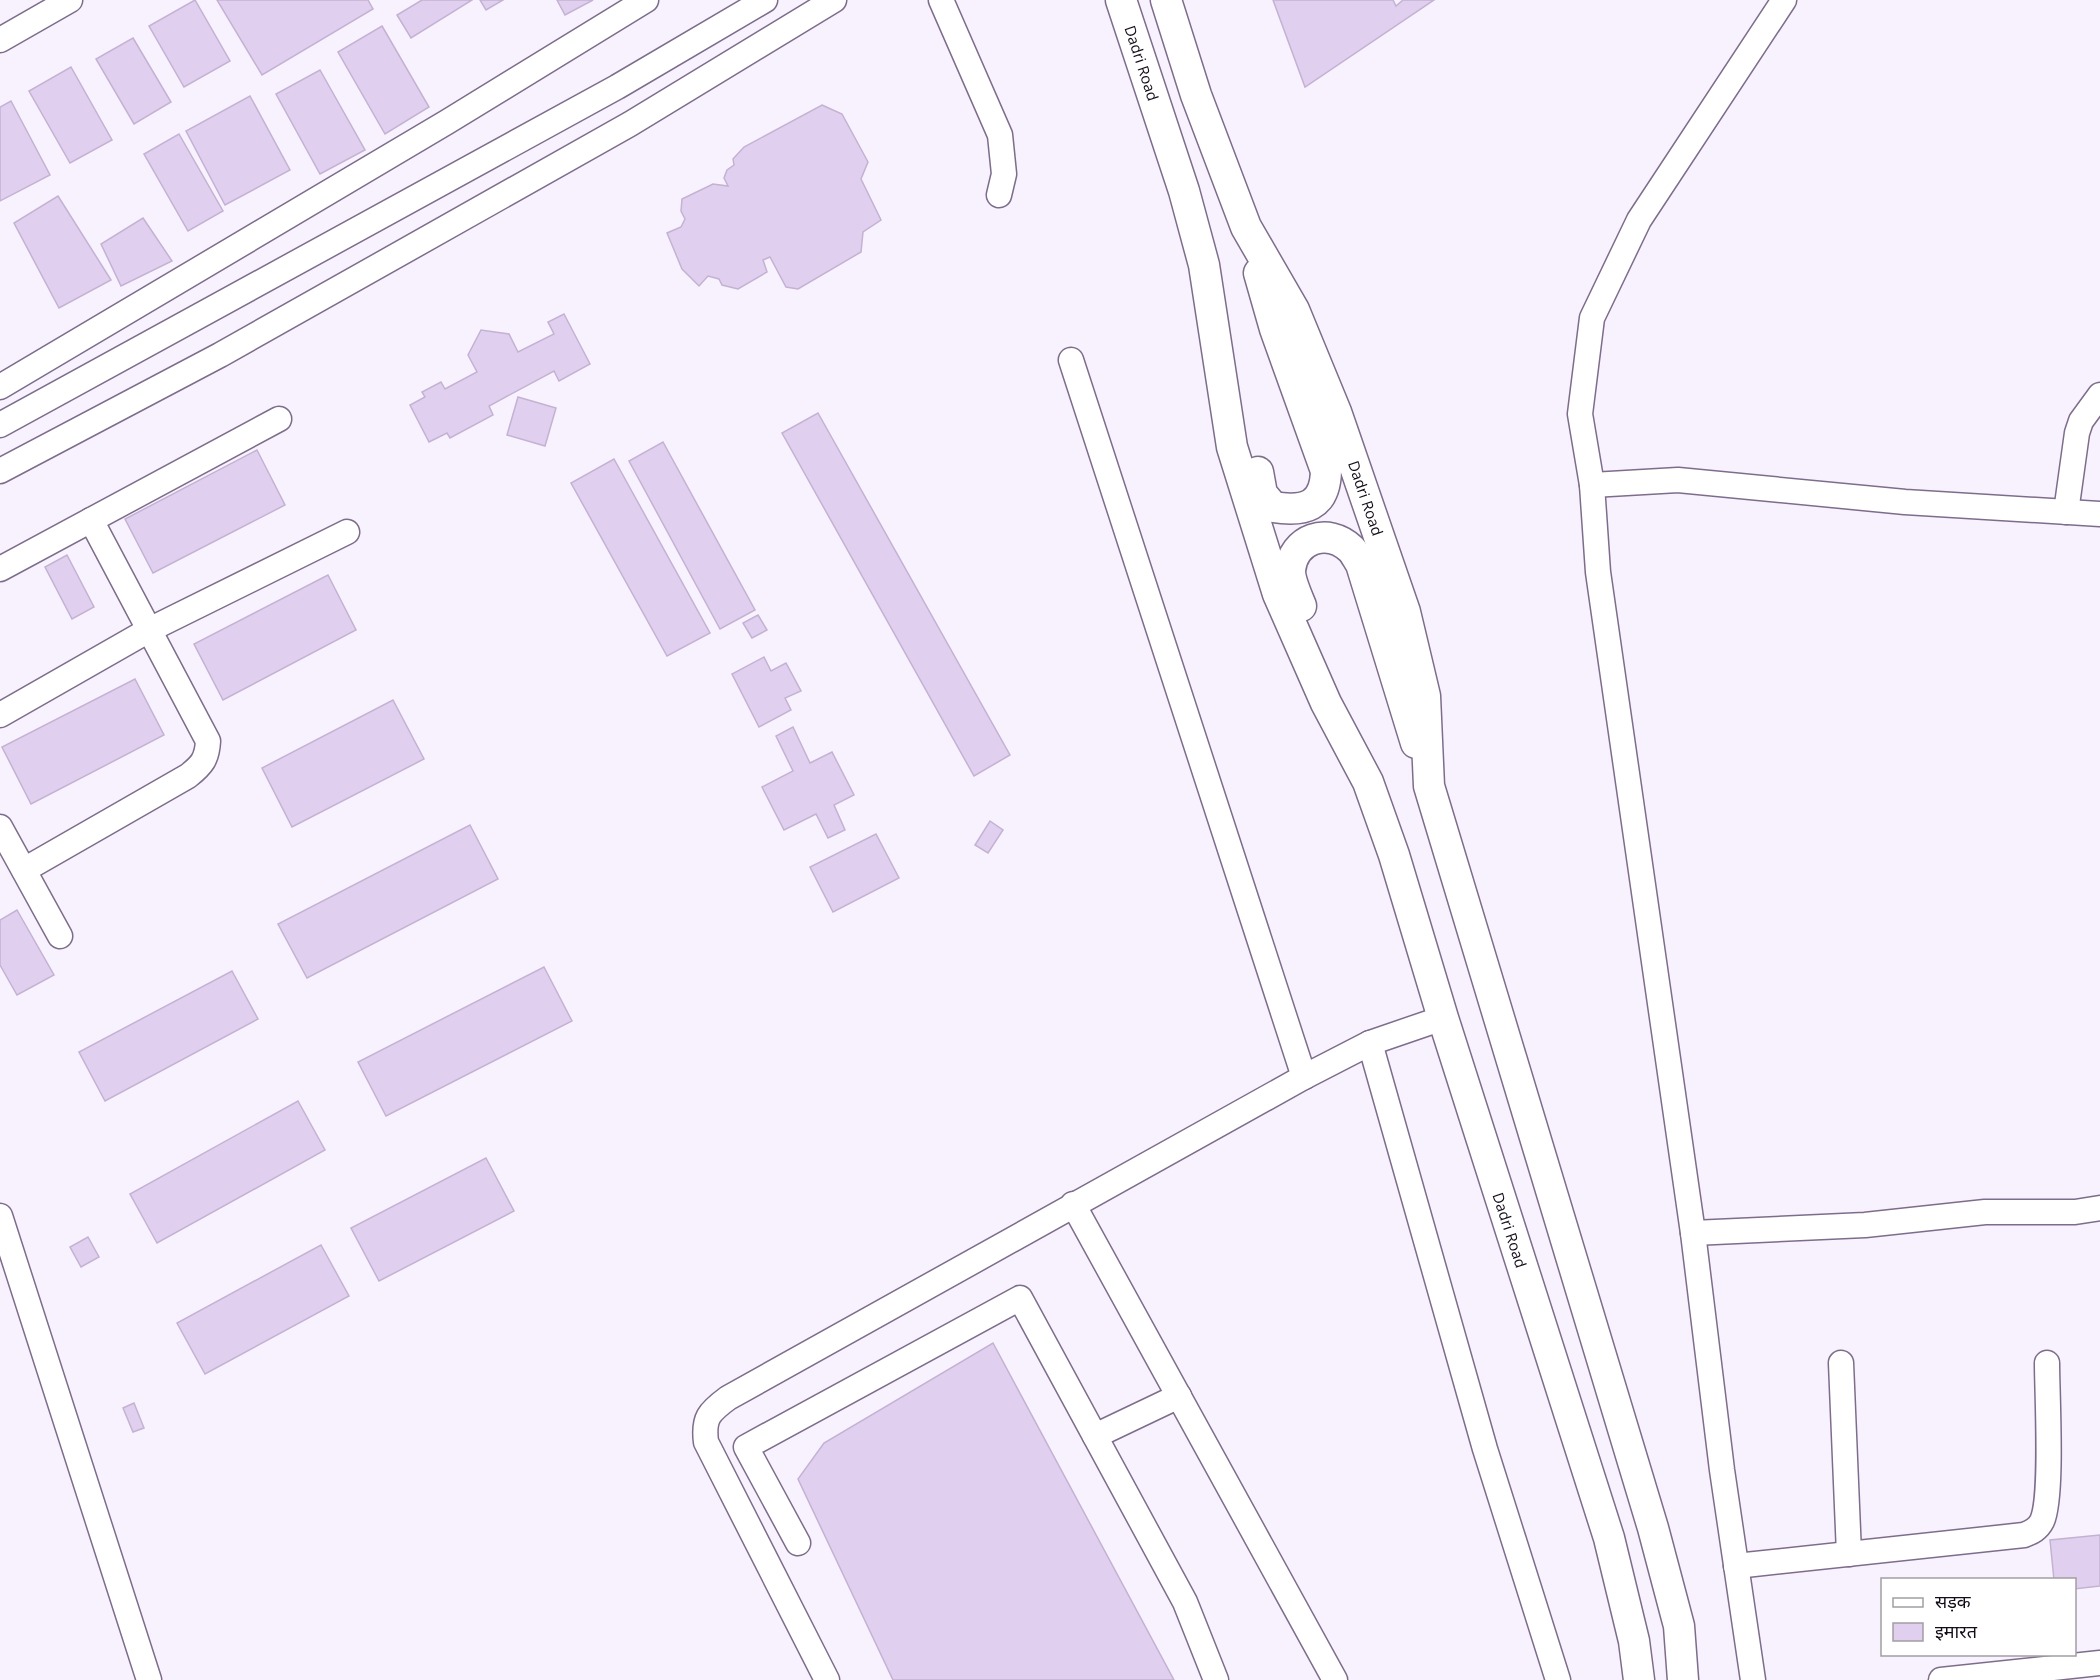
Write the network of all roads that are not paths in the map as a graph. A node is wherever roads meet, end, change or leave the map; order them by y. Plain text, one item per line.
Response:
1 (646, 0) edge
2 (765, 0) edge
3 (941, 0) edge
4 (1121, 0) edge
5 (1166, 0) edge
6 (1784, 0) edge
7 (61, 2) edge
8 (824, 2) edge
9 (0, 40) edge
10 (999, 195) dead end
11 (1246, 227) junction
12 (1204, 265) junction
13 (1071, 360) dead end
14 (0, 387) edge
15 (2100, 395) edge
16 (279, 418) dead end
17 (0, 425) edge
18 (0, 471) edge
19 (1592, 485) junction
20 (2066, 512) junction
21 (2100, 514) edge
22 (91, 520) junction
23 (347, 532) dead end
24 (0, 569) edge
25 (149, 630) junction
26 (0, 714) edge
27 (1368, 782) junction
28 (1429, 786) junction
29 (0, 827) edge
30 (24, 870) junction
31 (60, 936) dead end
32 (1443, 1018) junction
33 (1370, 1043) junction
34 (1304, 1077) junction
35 (1073, 1204) junction
36 (2100, 1208) edge
37 (0, 1216) edge
38 (1693, 1233) junction
39 (1841, 1363) dead end
40 (2047, 1364) dead end
41 (1179, 1396) junction
42 (1095, 1436) junction
43 (798, 1543) dead end
44 (1849, 1554) junction
45 (1736, 1566) junction
46 (2100, 1663) edge
47 (2050, 1674) edge
48 (1633, 1677) edge
49 (149, 1680) edge
50 (827, 1680) edge
51 (1216, 1680) edge
52 (1335, 1680) edge
53 (1558, 1680) edge
54 (1683, 1680) edge
55 (1753, 1680) edge
56 (1941, 1680) edge

1 - 14 street
2 - 17 street
3 - 10 street
4 - 12 main road, Dadri Road
5 - 11 main road, Dadri Road
6 - 19 street
7 - 9 street
8 - 18 street
11 - 12 main road, Dadri Road
11 - 28 main road, Dadri Road
12 - 27 main road, Dadri Road
13 - 34 street
15 - 20 street
16 - 22 street
19 - 20 street
19 - 38 street
20 - 21 street
22 - 24 street
22 - 25 street
23 - 25 street
25 - 26 street
25 - 30 street
27 - 28 main road, Dadri Road
27 - 32 main road, Dadri Road
28 - 54 main road, Dadri Road
29 - 30 street
30 - 31 street
32 - 33 street
32 - 48 main road, Dadri Road
33 - 34 street
33 - 53 street
34 - 35 street
35 - 41 street
35 - 50 street
36 - 38 street
37 - 49 street
38 - 45 street
39 - 44 street
40 - 44 street
41 - 42 street
41 - 52 street
42 - 43 street
42 - 51 street
44 - 45 street
45 - 55 street
46 - 47 street
47 - 56 street

